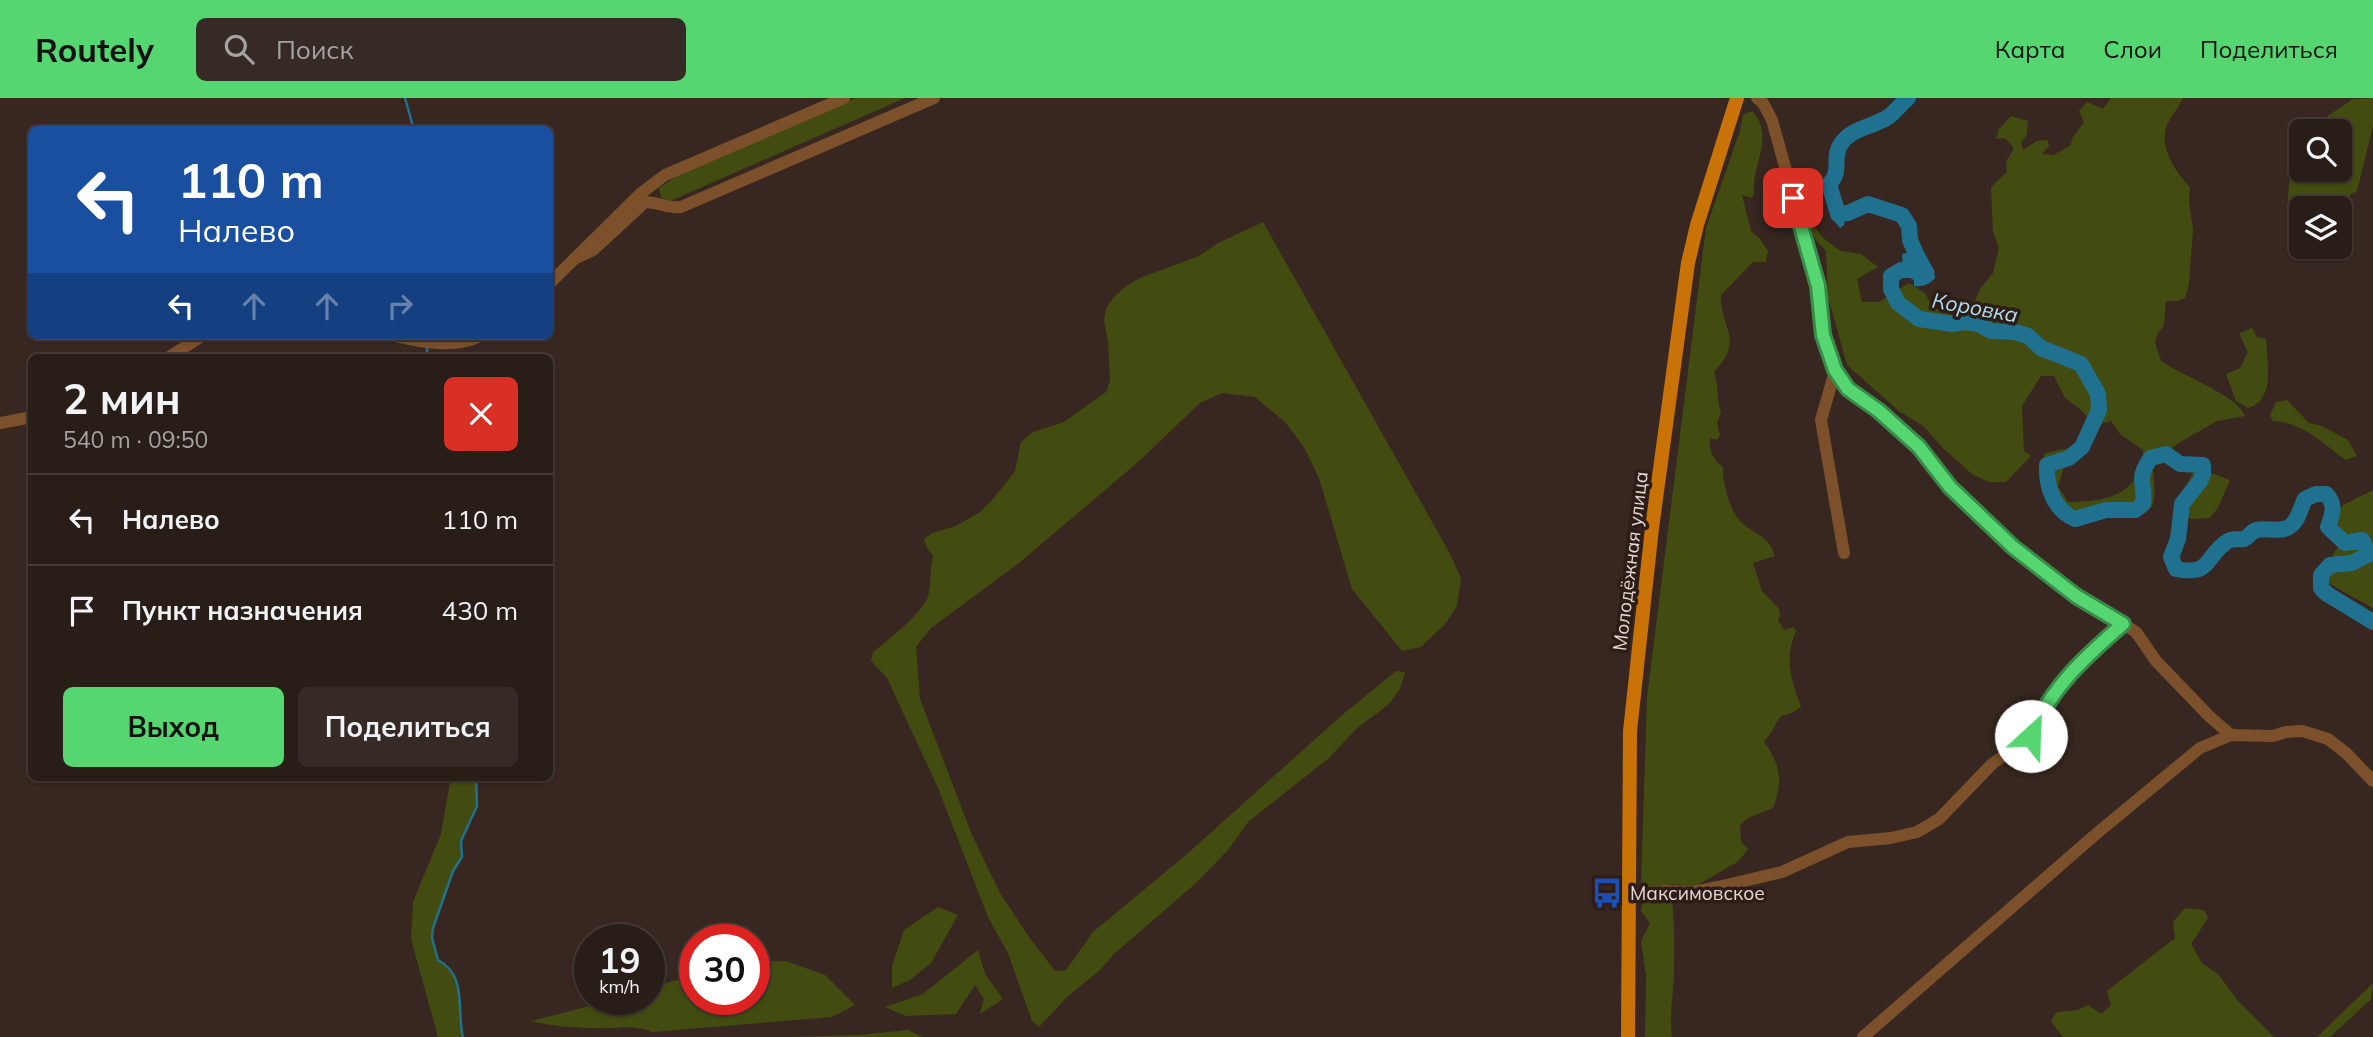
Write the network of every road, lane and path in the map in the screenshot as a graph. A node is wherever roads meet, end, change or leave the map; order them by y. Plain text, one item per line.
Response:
1 (844, 98) edge
2 (934, 98) edge
3 (1737, 98) edge
4 (1757, 98) edge
5 (574, 259) junction
6 (553, 280) edge
7 (196, 340) edge
8 (411, 340) edge
9 (468, 340) edge
10 (174, 354) edge
11 (1835, 370) junction
12 (28, 418) edge
13 (0, 423) edge
14 (1844, 553) dead end
15 (2123, 624) junction
16 (2231, 735) junction
17 (2373, 781) edge
18 (1629, 895) junction
19 (1628, 1037) edge
20 (1864, 1037) edge

1 - 5 street
2 - 5 street
3 - 18 main road, Молодёжная улица
4 - 11 street
5 - 6 street
7 - 10 street
8 - 9 street
11 - 14 street
11 - 15 street
12 - 13 street
15 - 16 street
15 - 18 street
16 - 17 street
16 - 20 street
18 - 19 main road, Молодёжная улица

